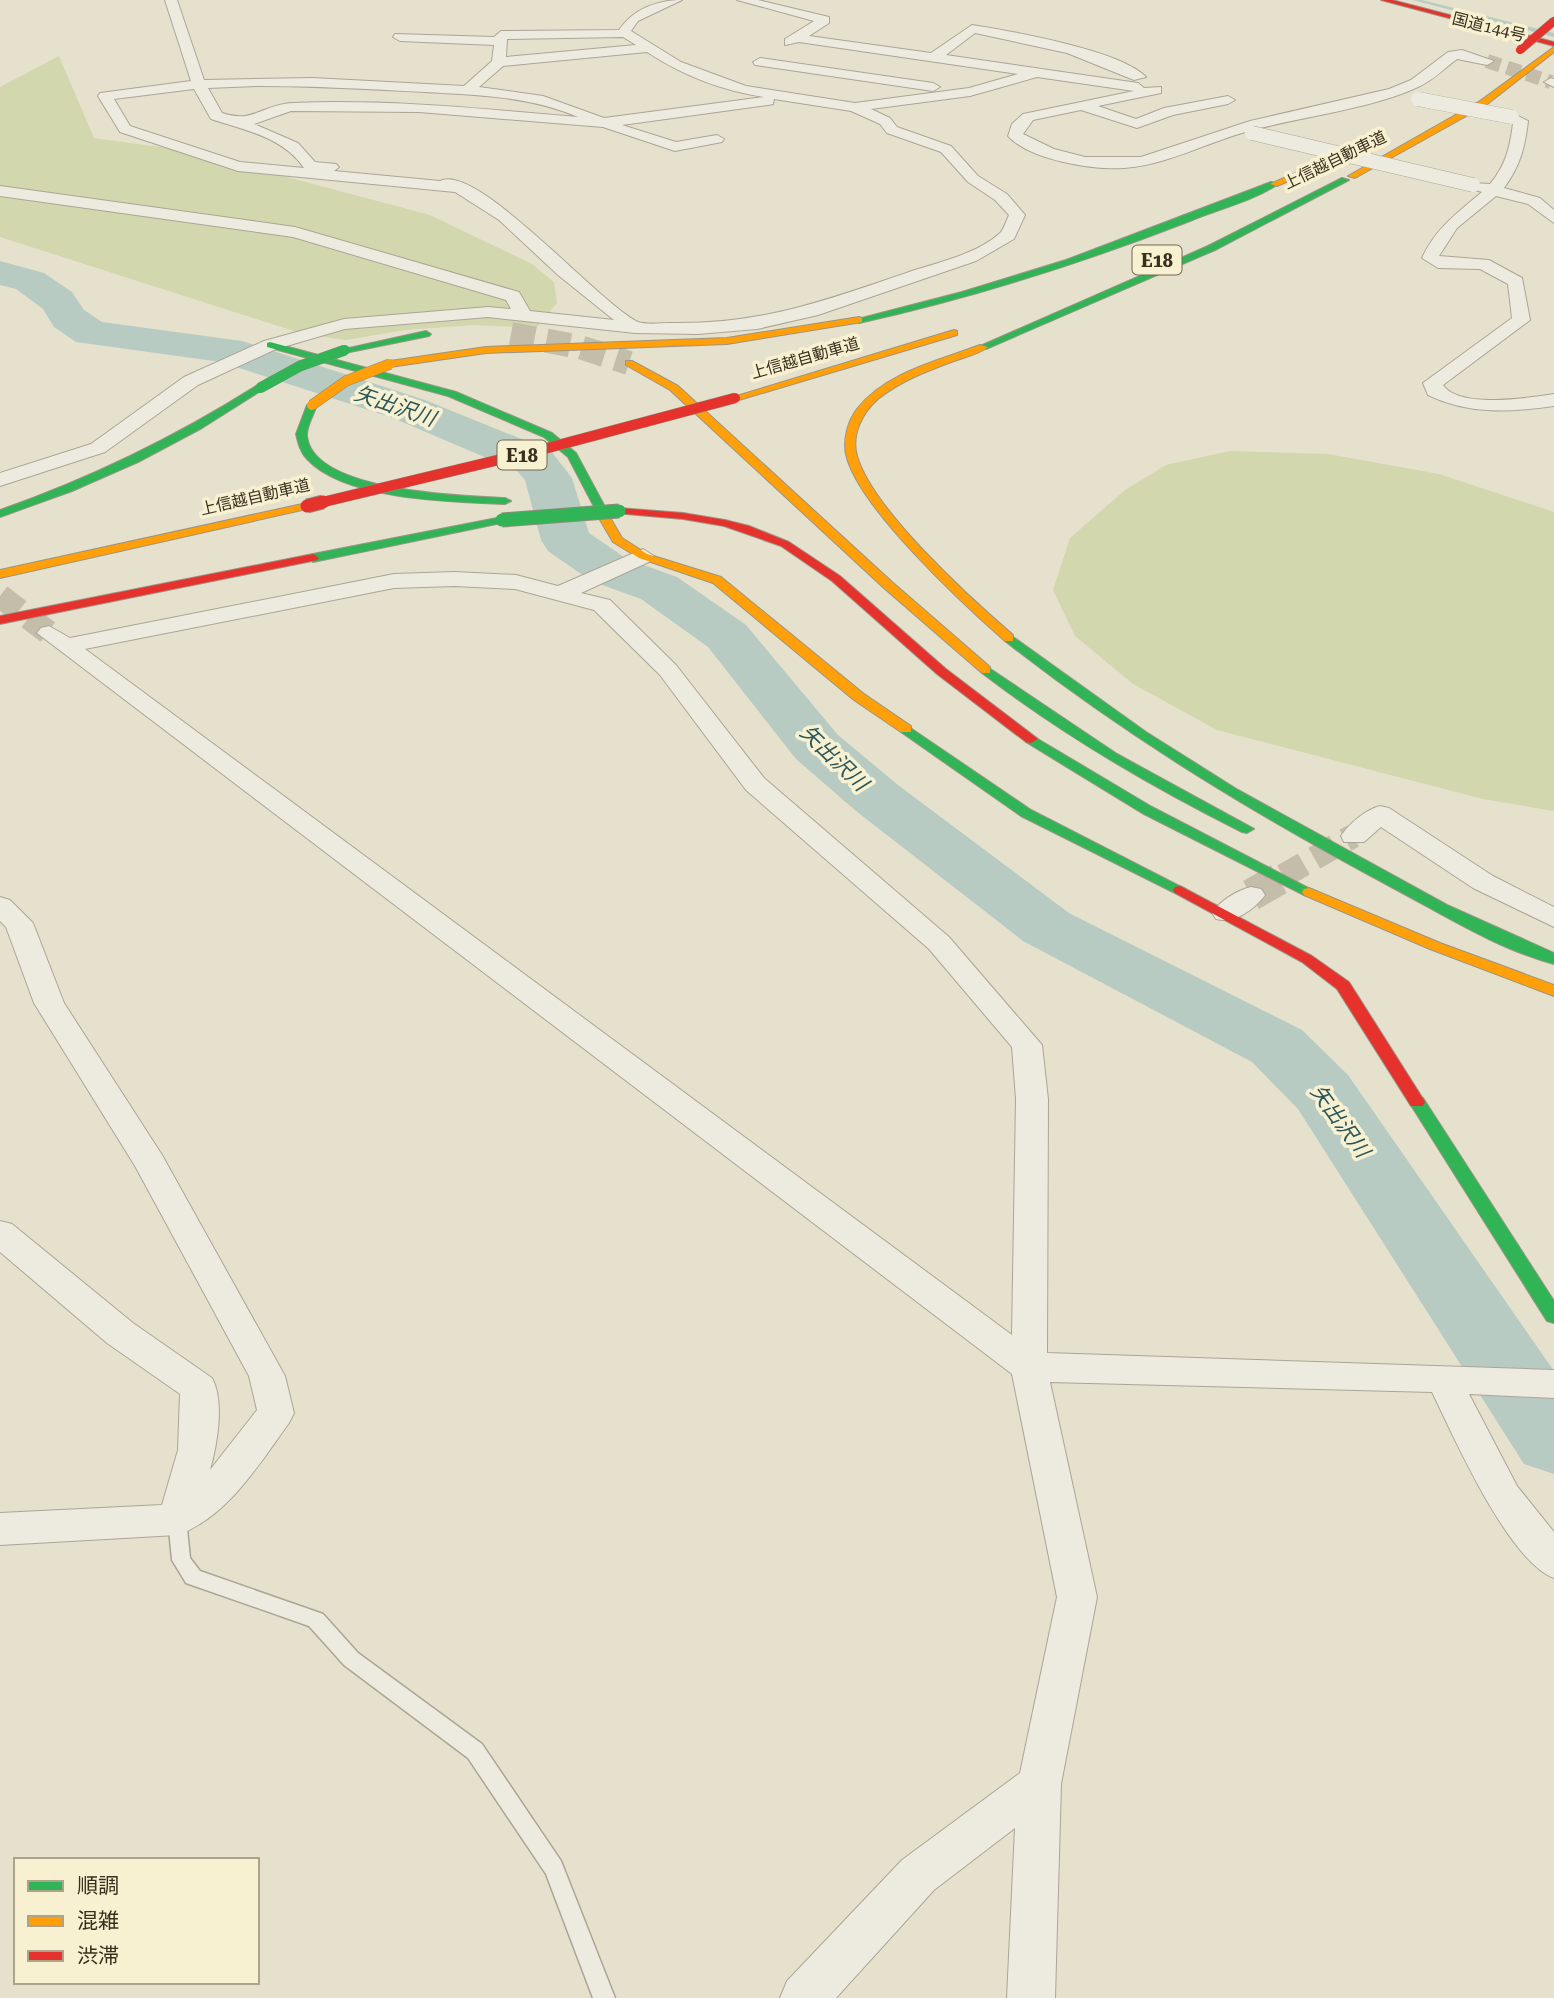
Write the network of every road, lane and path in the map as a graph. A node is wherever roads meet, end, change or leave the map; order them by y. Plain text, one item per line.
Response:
1 (171, 0) edge
2 (676, 0) edge
3 (743, 0) edge
4 (1384, 0) edge
5 (1554, 21) edge
6 (627, 34) junction
7 (400, 37) dead end
8 (797, 38) junction
9 (500, 41) junction
10 (650, 48) junction
11 (1552, 49) edge
12 (935, 57) junction
13 (1501, 61) joint
14 (499, 62) junction
15 (1042, 71) junction
16 (743, 72) junction
17 (199, 84) junction
18 (1403, 88) junction
19 (1467, 88) dead end
20 (468, 90) junction
21 (1156, 90) junction
22 (970, 92) junction
23 (790, 98) junction
24 (1228, 100) dead end
25 (1082, 106) junction
26 (855, 107) junction
27 (1415, 119) dead end
28 (602, 123) junction
29 (239, 124) junction
30 (1245, 131) junction
31 (717, 139) dead end
32 (675, 147) junction
33 (707, 156) dead end
34 (1345, 180) junction
35 (463, 188) junction
36 (1496, 190) junction
37 (0, 191) edge
38 (1554, 218) edge
39 (1056, 298) dead end
40 (524, 316) junction
41 (920, 323) dead end
42 (971, 327) dead end
43 (635, 328) junction
44 (440, 332) dead end
45 (262, 348) junction
46 (629, 363) tunnel mouth
47 (699, 388) dead end
48 (659, 399) dead end
49 (1554, 400) edge
50 (556, 426) dead end
51 (506, 439) dead end
52 (381, 469) dead end
53 (0, 480) edge
54 (317, 483) dead end
55 (619, 507) junction
56 (0, 514) edge
57 (636, 559) junction
58 (0, 575) edge
59 (570, 589) junction
60 (0, 620) edge
61 (1354, 836) tunnel mouth
62 (1266, 838) dead end
63 (1329, 867) dead end
64 (1251, 895) tunnel mouth
65 (0, 906) edge
66 (1226, 913) junction
67 (1554, 918) edge
68 (1552, 958) edge
69 (1554, 991) edge
70 (0, 1233) edge
71 (1554, 1316) edge
72 (1029, 1367) junction
73 (1443, 1378) junction
74 (1554, 1384) edge
75 (177, 1518) junction
76 (0, 1529) edge
77 (1554, 1561) edge
78 (1039, 1784) junction
79 (604, 1998) edge
80 (804, 1998) edge
81 (1031, 1998) edge

1 - 17 street
2 - 6 street
3 - 8 street
4 - 11 main road, 国道144号
5 - 13 main road, bridge
6 - 9 street
6 - 10 street
7 - 9 street
8 - 12 street
8 - 16 street
9 - 14 street
10 - 14 street
10 - 16 street
11 - 34 main road, 上信越自動車道 / E18
12 - 15 street
12 - 21 street
13 - 18 street
14 - 20 street
15 - 21 street
15 - 22 street
16 - 22 street
16 - 23 street
17 - 20 street
17 - 29 street
17 - 35 street
18 - 30 street
18 - 36 street, bridge
19 - 27 main road
20 - 28 street
21 - 25 street
22 - 26 street
23 - 26 street
23 - 28 street
24 - 25 street
25 - 30 street
26 - 43 street
28 - 29 street
28 - 32 street
29 - 35 street
30 - 36 street, bridge
31 - 32 street
32 - 33 street
34 - 39 main road, 上信越自動車道 / E18
34 - 68 main road
35 - 43 street
36 - 38 street
36 - 49 street
37 - 40 street
40 - 43 street
40 - 45 street
41 - 55 main road, 上信越自動車道 / E18, bridge
42 - 58 main road, 上信越自動車道 / E18, bridge
44 - 56 main road, bridge
45 - 53 street
45 - 57 main road
46 - 62 main road
47 - 48 main road
50 - 51 main road, E18
52 - 54 main road, 上信越自動車道
55 - 60 main road, bridge
55 - 69 main road
57 - 59 street
57 - 66 main road
59 - 72 street
59 - 72 street
61 - 67 street
63 - 68 main road
64 - 66 street
65 - 75 street
66 - 71 main road
70 - 75 street
72 - 73 street
72 - 78 street
73 - 74 street
73 - 77 street
75 - 76 street
75 - 79 lane
78 - 80 street
78 - 81 street

